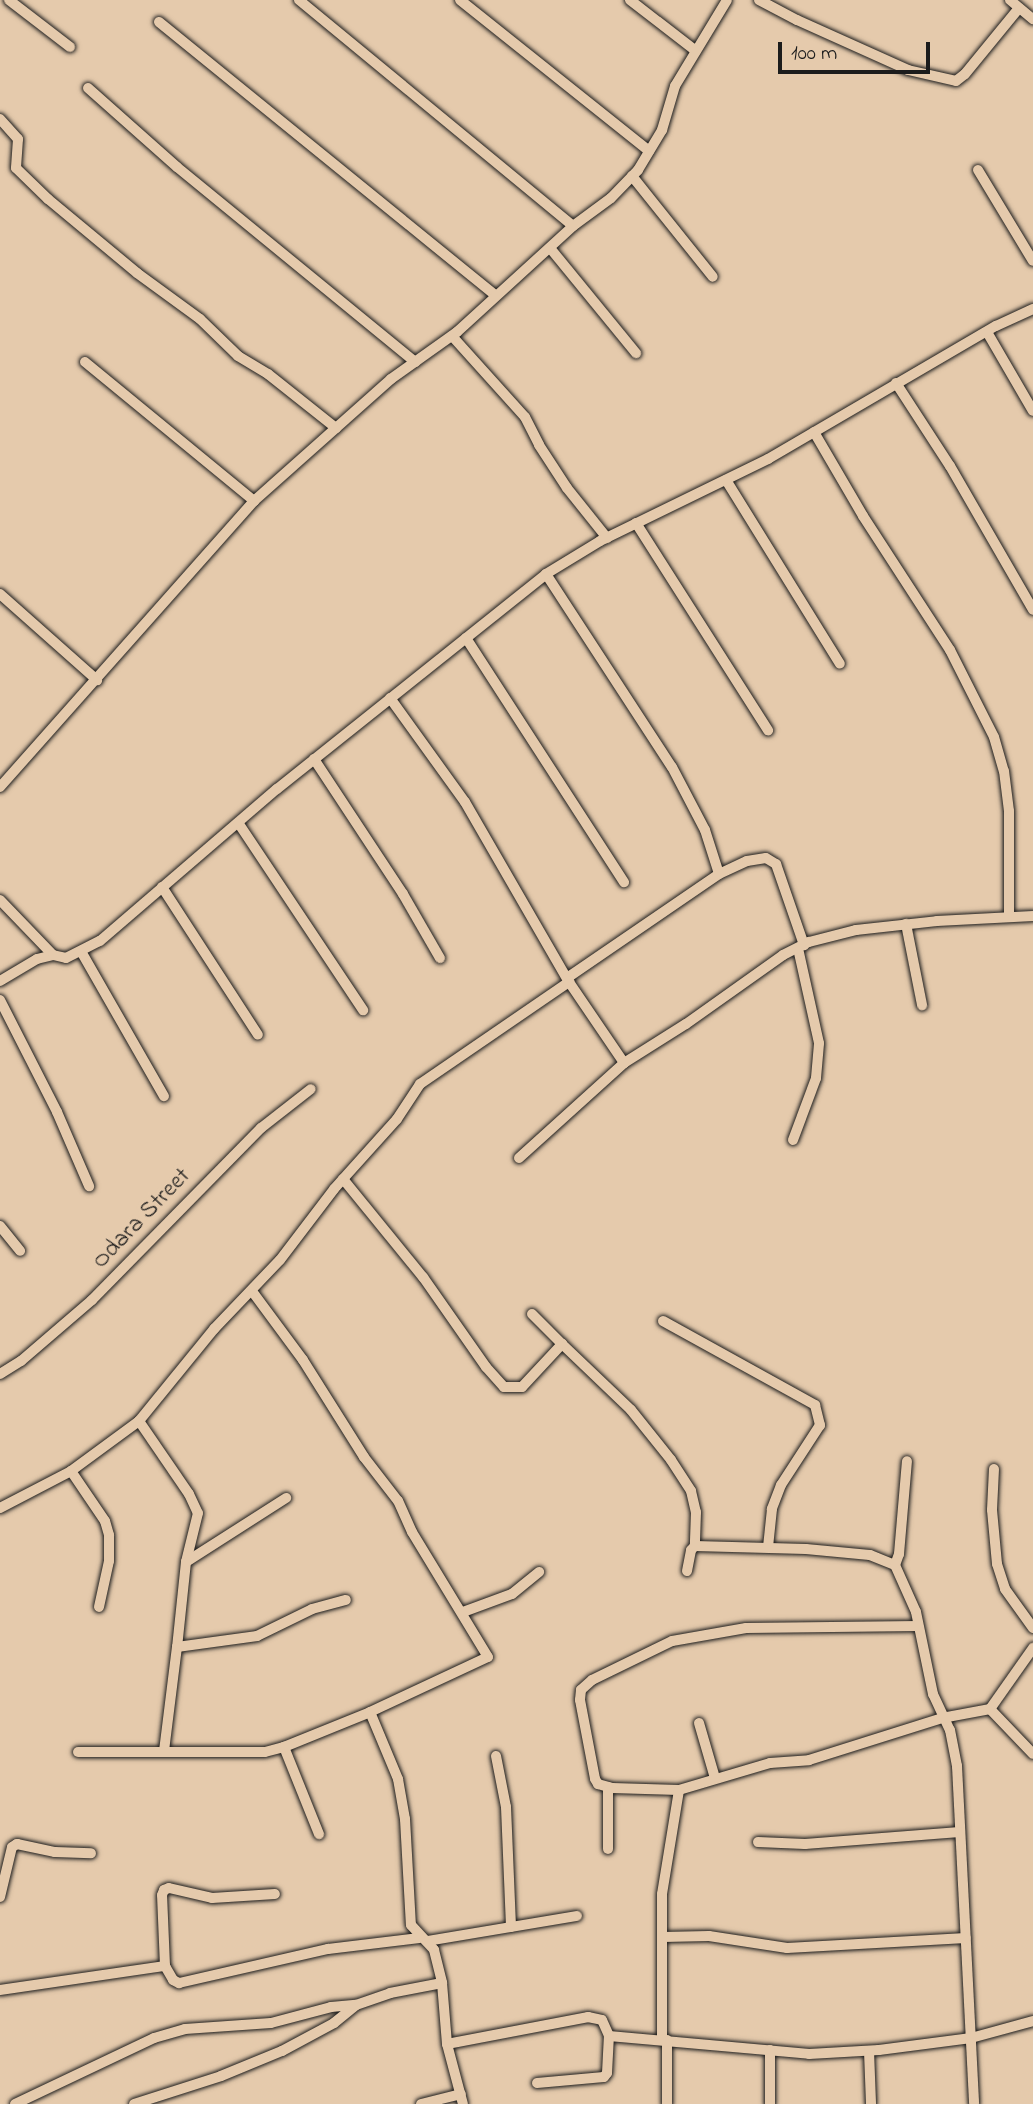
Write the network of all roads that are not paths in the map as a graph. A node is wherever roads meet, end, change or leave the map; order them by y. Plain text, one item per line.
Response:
1 (9, 0) edge
2 (299, 0) edge
3 (460, 0) edge
4 (630, 0) edge
5 (727, 0) edge
6 (759, 0) edge
7 (1014, 4) edge
8 (1033, 19) edge
9 (159, 22) dead end
10 (70, 47) dead end
11 (695, 51) junction
12 (88, 89) dead end
13 (0, 119) edge
14 (649, 151) junction
15 (978, 170) dead end
16 (632, 176) junction
17 (573, 226) junction
18 (550, 248) junction
19 (1033, 261) edge
20 (713, 277) dead end
21 (496, 296) junction
22 (1033, 309) edge
23 (987, 332) junction
24 (452, 336) junction
25 (636, 353) dead end
26 (85, 362) dead end
27 (415, 362) junction
28 (896, 383) junction
29 (1033, 411) edge
30 (336, 428) junction
31 (814, 432) junction
32 (726, 480) junction
33 (254, 501) junction
34 (636, 523) junction
35 (607, 537) junction
36 (546, 574) junction
37 (0, 594) edge
38 (1030, 595) edge
39 (1033, 610) edge
40 (466, 638) junction
41 (840, 664) dead end
42 (96, 680) junction
43 (390, 698) junction
44 (768, 730) dead end
45 (314, 759) junction
46 (0, 787) edge
47 (239, 824) junction
48 (719, 874) junction
49 (624, 882) dead end
50 (162, 887) junction
51 (0, 900) edge
52 (1033, 916) edge
53 (1009, 917) junction
54 (906, 924) junction
55 (801, 946) junction
56 (82, 953) junction
57 (53, 955) junction
58 (440, 958) dead end
59 (568, 980) junction
60 (0, 981) edge
61 (0, 1000) edge
62 (922, 1005) dead end
63 (363, 1010) dead end
64 (258, 1035) dead end
65 (624, 1063) junction
66 (311, 1089) dead end
67 (164, 1096) dead end
68 (793, 1140) dead end
69 (519, 1158) dead end
70 (343, 1179) junction
71 (89, 1186) dead end
72 (0, 1226) edge
73 (20, 1251) dead end
74 (252, 1291) junction
75 (532, 1314) dead end
76 (663, 1321) dead end
77 (562, 1344) junction
78 (0, 1374) edge
79 (139, 1421) junction
80 (907, 1461) dead end
81 (994, 1469) dead end
82 (71, 1471) junction
83 (286, 1498) dead end
84 (0, 1508) edge
85 (695, 1546) junction
86 (768, 1547) junction
87 (186, 1562) junction
88 (895, 1565) junction
89 (687, 1571) dead end
90 (539, 1572) dead end
91 (346, 1600) dead end
92 (99, 1607) dead end
93 (463, 1612) junction
94 (918, 1626) junction
95 (1033, 1628) edge
96 (177, 1647) junction
97 (1033, 1648) edge
98 (990, 1709) junction
99 (370, 1712) junction
100 (942, 1718) junction
101 (699, 1723) dead end
102 (284, 1747) junction
103 (164, 1751) junction
104 (78, 1752) dead end
105 (1033, 1754) edge
106 (496, 1756) dead end
107 (715, 1778) junction
108 (608, 1787) junction
109 (679, 1790) junction
110 (960, 1832) junction
111 (319, 1834) dead end
112 (758, 1842) dead end
113 (608, 1850) dead end
114 (92, 1853) dead end
115 (275, 1894) dead end
116 (0, 1897) edge
117 (577, 1916) dead end
118 (511, 1927) junction
119 (663, 1937) junction
120 (967, 1938) junction
121 (423, 1940) junction
122 (165, 1966) junction
123 (442, 1983) junction
124 (0, 1990) edge
125 (355, 2005) junction
126 (1033, 2021) edge
127 (609, 2036) junction
128 (971, 2038) junction
129 (664, 2039) junction
130 (447, 2044) junction
131 (770, 2050) junction
132 (869, 2051) junction
133 (537, 2083) dead end
134 (462, 2099) edge
135 (15, 2104) edge
136 (134, 2104) edge
137 (421, 2104) edge
138 (667, 2104) edge
139 (770, 2104) edge
140 (871, 2104) edge
141 (974, 2104) edge

1 - 10 street
2 - 17 street
3 - 14 street
4 - 11 street
5 - 11 street
6 - 7 street
7 - 8 street
9 - 21 street
11 - 14 street
12 - 27 street
13 - 30 street
14 - 16 street
15 - 19 street
16 - 17 street
16 - 20 street
17 - 18 street
18 - 21 street
18 - 25 street
21 - 24 street
22 - 23 street
23 - 28 street
23 - 29 street
24 - 27 street
24 - 35 street
26 - 33 street
27 - 30 street
28 - 31 street
28 - 38 street
30 - 33 street
31 - 32 street
31 - 53 street
32 - 34 street
32 - 41 street
33 - 42 street
34 - 35 street
34 - 44 street
35 - 36 street
36 - 40 street
36 - 48 street
37 - 42 street
38 - 39 street
40 - 43 street
40 - 49 street
42 - 46 street
43 - 45 street
43 - 59 street
45 - 47 street
45 - 58 street
47 - 50 street
47 - 63 street
48 - 55 street
48 - 59 street
50 - 56 street
50 - 64 street
51 - 57 street
52 - 53 street
53 - 54 street
54 - 55 street
54 - 62 street
55 - 65 street
55 - 68 street
56 - 57 street
56 - 67 street
57 - 60 street
59 - 65 street
59 - 70 street
61 - 71 street
65 - 69 street
66 - 78 street, Odara Street
70 - 74 street
70 - 77 street
72 - 73 street
74 - 79 street
74 - 93 street
75 - 77 street
76 - 86 street
77 - 85 street
79 - 82 street
79 - 87 street
80 - 88 street
81 - 95 street
82 - 84 street
82 - 92 street
83 - 87 street
85 - 86 street
85 - 89 street
86 - 88 street
87 - 96 street
88 - 94 street
90 - 93 street
91 - 96 street
93 - 99 street
94 - 100 street
94 - 108 street
96 - 103 street
97 - 98 street
98 - 100 street
98 - 105 street
99 - 102 street
99 - 121 street
100 - 107 street
100 - 110 street
101 - 107 street
102 - 103 street
102 - 111 street
103 - 104 street
106 - 118 street
107 - 109 street
108 - 109 street
108 - 113 street
109 - 119 street
110 - 112 street
110 - 120 street
114 - 116 street
115 - 122 street
117 - 118 street
118 - 121 street
119 - 120 street
119 - 129 street
120 - 128 street
121 - 122 street
121 - 123 street
122 - 124 street
123 - 125 street
123 - 130 street
125 - 135 street
125 - 136 street
126 - 128 street
127 - 129 street
127 - 130 street
127 - 133 street
128 - 132 street
128 - 141 street
129 - 131 street
129 - 138 street
130 - 134 street
131 - 132 street
131 - 139 street
132 - 140 street
134 - 137 street

